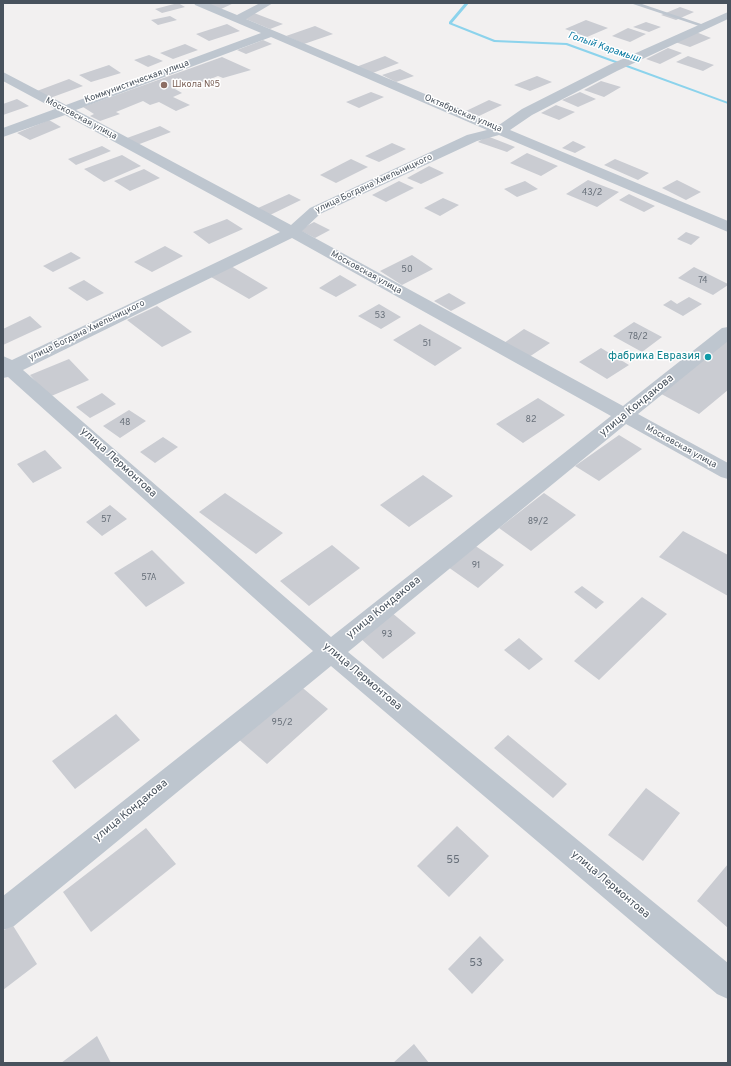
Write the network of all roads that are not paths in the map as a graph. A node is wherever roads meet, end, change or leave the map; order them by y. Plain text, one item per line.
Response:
1 (199, 3) edge
2 (268, 3) edge
3 (633, 3) edge
4 (728, 15) edge
5 (238, 19) junction
6 (704, 26) junction
7 (272, 34) junction
8 (3, 76) edge
9 (63, 109) junction
10 (501, 130) junction
11 (3, 133) edge
12 (728, 226) edge
13 (292, 232) junction
14 (728, 332) edge
15 (5, 367) edge
16 (625, 416) junction
17 (728, 472) edge
18 (330, 651) junction
19 (3, 915) edge
20 (728, 983) edge

1 - 5 street, Октябрьская улица
2 - 5 street
3 - 6 lane
4 - 6 street, улица Богдана Хмельницкого
5 - 7 street, Октябрьская улица
6 - 10 street, улица Богдана Хмельницкого
7 - 9 street, Коммунистическая улица
7 - 10 street, Октябрьская улица
8 - 9 street, Московская улица
9 - 11 street, Коммунистическая улица
9 - 13 street, Московская улица
10 - 12 street, Октябрьская улица
10 - 13 street, улица Богдана Хмельницкого
13 - 15 street, улица Богдана Хмельницкого
13 - 16 street, Московская улица
14 - 16 street, улица Кондакова
15 - 18 street, улица Лермонтова
16 - 17 street, Московская улица
16 - 18 street, улица Кондакова
18 - 19 street, улица Кондакова
18 - 20 street, улица Лермонтова

